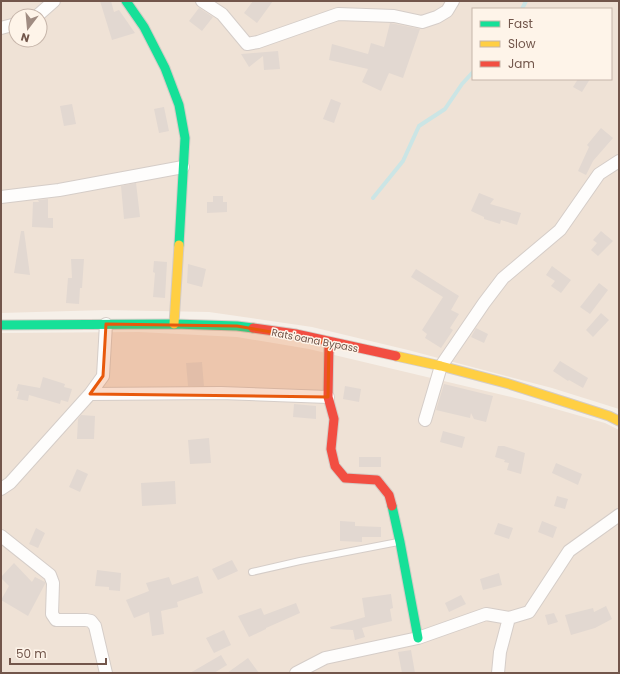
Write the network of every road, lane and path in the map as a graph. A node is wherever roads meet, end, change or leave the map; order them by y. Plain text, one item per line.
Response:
1 (54, 1) edge
2 (126, 1) edge
3 (202, 1) edge
4 (453, 1) edge
5 (47, 8) edge
6 (619, 161) edge
7 (183, 167) junction
8 (1, 197) edge
9 (106, 324) junction
10 (174, 324) junction
11 (1, 325) edge
12 (329, 342) junction
13 (441, 366) junction
14 (90, 394) junction
15 (328, 397) junction
16 (425, 420) dead end
17 (619, 421) edge
18 (1, 490) edge
19 (619, 515) edge
20 (1, 536) edge
21 (400, 542) junction
22 (252, 572) dead end
23 (509, 618) junction
24 (418, 638) junction
25 (106, 673) edge
26 (296, 673) edge
27 (498, 673) edge

1 - 5 street
2 - 7 street
3 - 4 street
6 - 13 street
7 - 8 street
7 - 10 street
9 - 10 street, Rats'oana Bypass
9 - 11 street, Rats'oana Bypass
9 - 14 street
10 - 12 street, Rats'oana Bypass
12 - 13 street, Rats'oana Bypass
12 - 15 street
13 - 16 street
13 - 17 street, Rats'oana Bypass
14 - 15 street
14 - 18 street
15 - 21 street
19 - 23 street
20 - 25 street
21 - 22 lane
21 - 24 street
23 - 24 street
23 - 27 street
24 - 26 street

